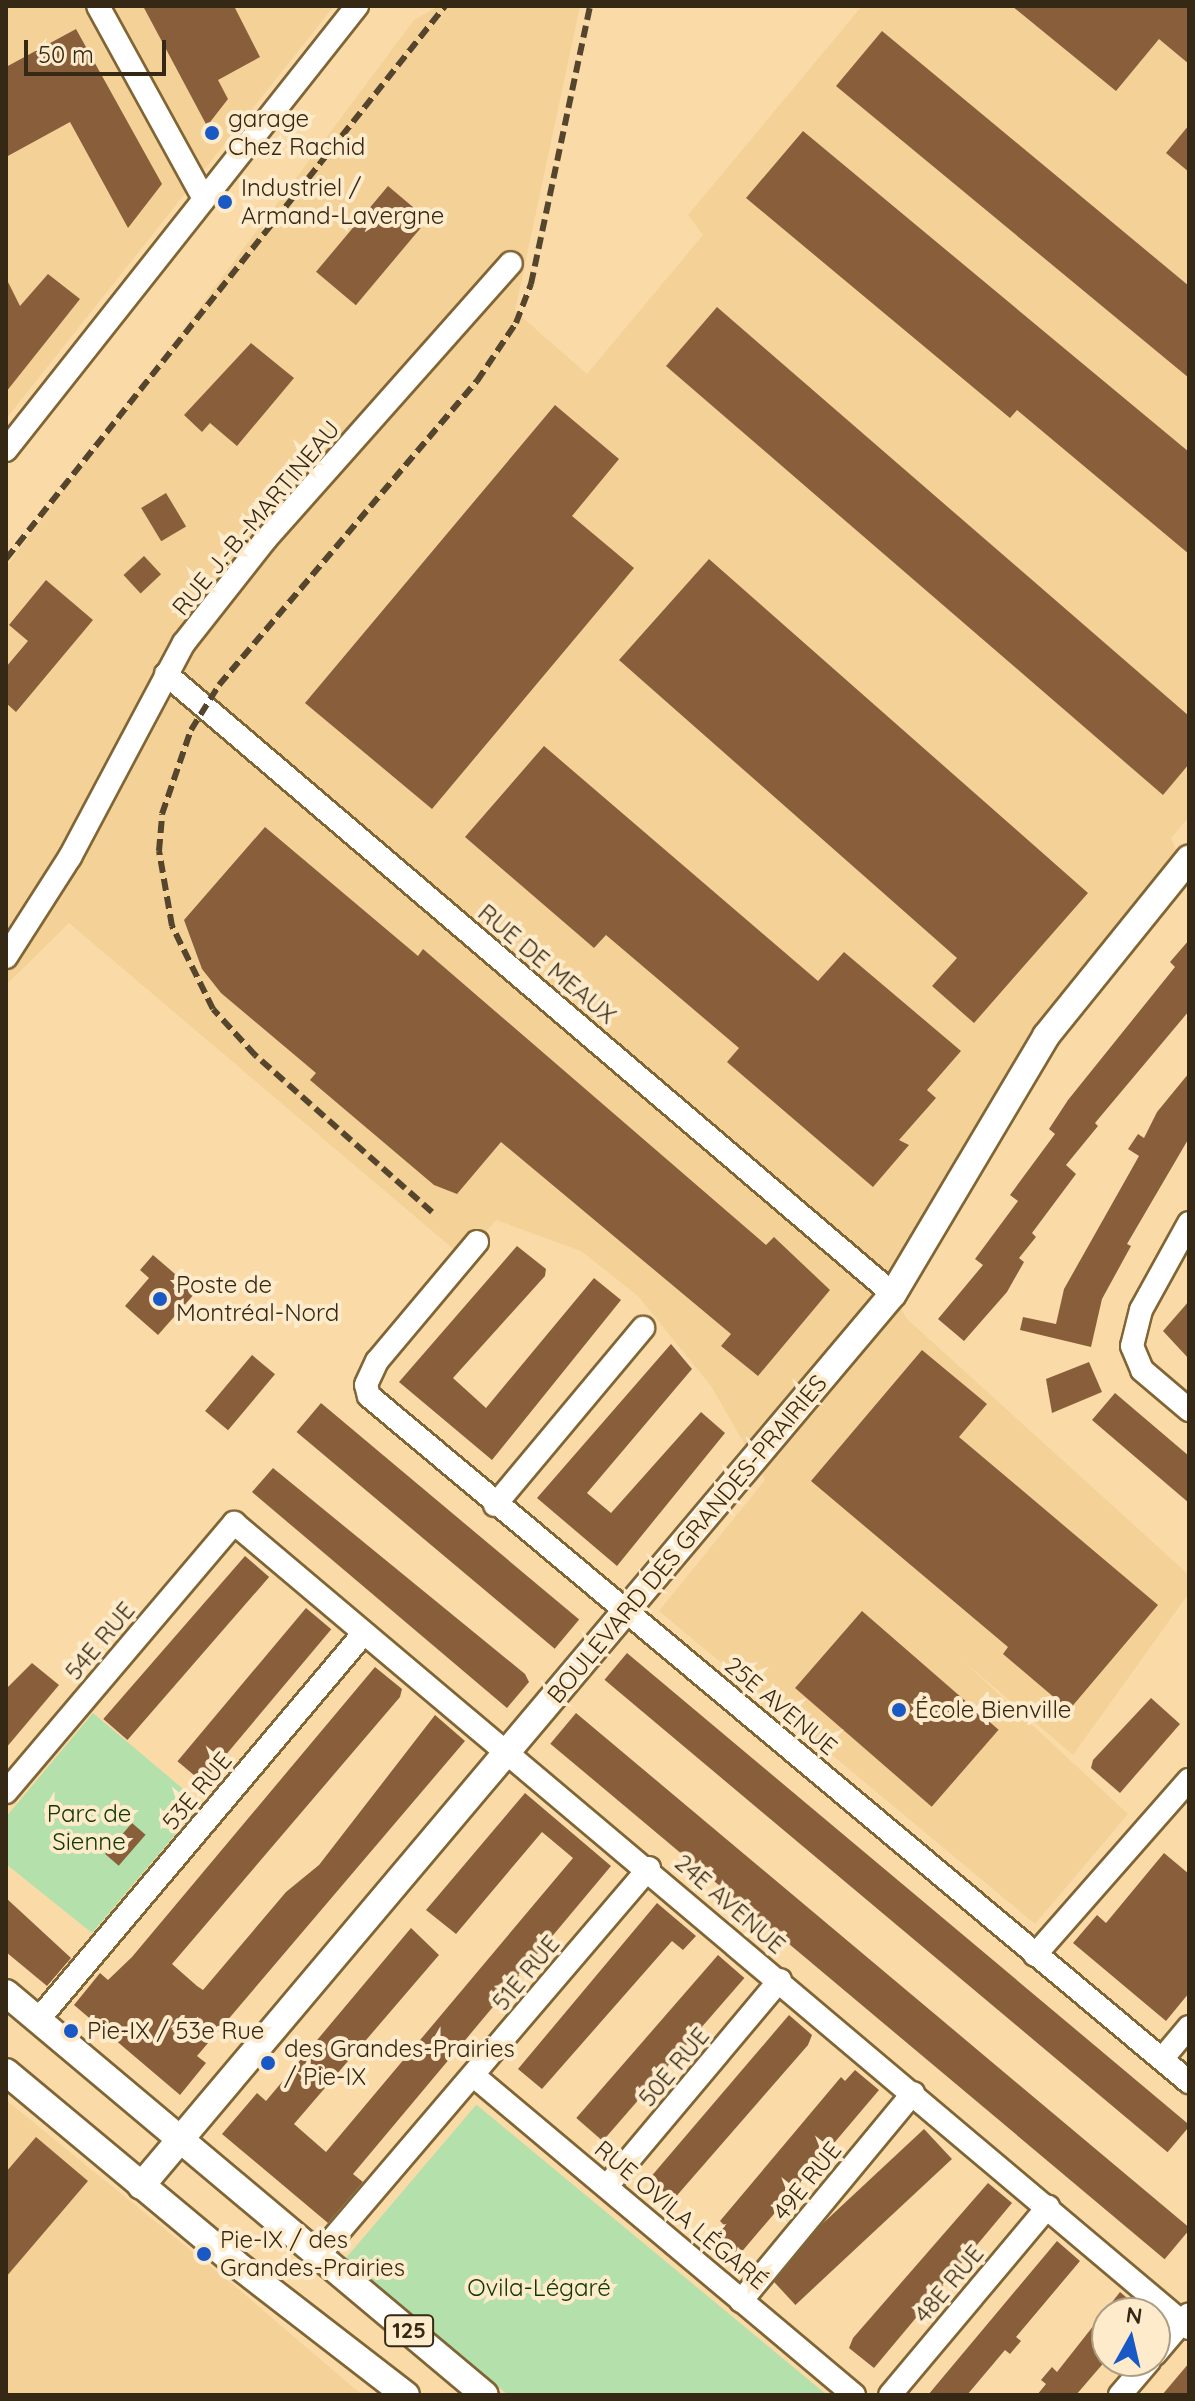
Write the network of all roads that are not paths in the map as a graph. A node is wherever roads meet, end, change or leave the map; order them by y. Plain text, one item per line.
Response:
1 (98, 6) edge
2 (357, 6) edge
3 (204, 199) junction
4 (511, 263) dead end
5 (6, 450) edge
6 (166, 674) junction
7 (1187, 866) edge
8 (6, 957) edge
9 (1189, 1223) edge
10 (477, 1242) dead end
11 (893, 1294) junction
12 (643, 1328) dead end
13 (1189, 1410) edge
14 (495, 1505) junction
15 (234, 1523) joint
16 (625, 1612) junction
17 (364, 1633) junction
18 (508, 1751) junction
19 (1189, 1780) edge
20 (6, 1792) edge
21 (649, 1868) junction
22 (1035, 1955) junction
23 (780, 1980) junction
24 (6, 1993) edge
25 (38, 2020) junction
26 (1189, 2027) edge
27 (1162, 2059) junction
28 (6, 2072) edge
29 (474, 2076) junction
30 (1189, 2082) edge
31 (913, 2093) junction
32 (180, 2140) junction
33 (141, 2186) junction
34 (607, 2186) junction
35 (1048, 2207) junction
36 (318, 2256) junction
37 (741, 2301) junction
38 (1187, 2321) edge
39 (1171, 2338) edge
40 (1135, 2377) edge
41 (406, 2395) edge
42 (485, 2395) edge
43 (854, 2395) edge
44 (890, 2395) edge
45 (1120, 2395) edge

1 - 3 street
2 - 3 street
3 - 5 street
4 - 6 street, RUE J.-B.-MARTINEAU
6 - 8 street, RUE J.-B.-MARTINEAU
6 - 11 street, RUE DE MEAUX
7 - 11 main road, BOULEVARD DES GRANDES-PRAIRIES
9 - 13 street
10 - 14 street, 25E AVENUE
11 - 16 main road, BOULEVARD DES GRANDES-PRAIRIES
12 - 14 street
14 - 16 street, 25E AVENUE
15 - 17 street, 24E AVENUE
15 - 20 street, 54E RUE
16 - 18 main road, BOULEVARD DES GRANDES-PRAIRIES
16 - 22 street, 25E AVENUE
17 - 18 street, 24E AVENUE
17 - 25 street, 53E RUE
18 - 21 street, 24E AVENUE
18 - 32 main road, BOULEVARD DES GRANDES-PRAIRIES
19 - 22 street
21 - 23 street, 24E AVENUE
21 - 29 street, 51E RUE
22 - 27 street, 25E AVENUE
23 - 31 street, 24E AVENUE
23 - 34 street, 50E RUE
24 - 25 main road, 125
25 - 32 main road, 125
26 - 27 street
27 - 30 street, 25E AVENUE
28 - 33 main road, 125
29 - 34 street, RUE OVILA LÉGARÉ
29 - 36 street, 51E RUE
31 - 35 street, 24E AVENUE
31 - 37 street, 49E RUE
32 - 33 main road, BOULEVARD DES GRANDES-PRAIRIES
32 - 36 main road, 125
33 - 41 main road, 125
34 - 37 street, RUE OVILA LÉGARÉ
35 - 38 street, 24E AVENUE
35 - 44 street, 48E RUE
36 - 42 main road, 125
37 - 43 street, RUE OVILA LÉGARÉ
38 - 39 street
40 - 45 street

